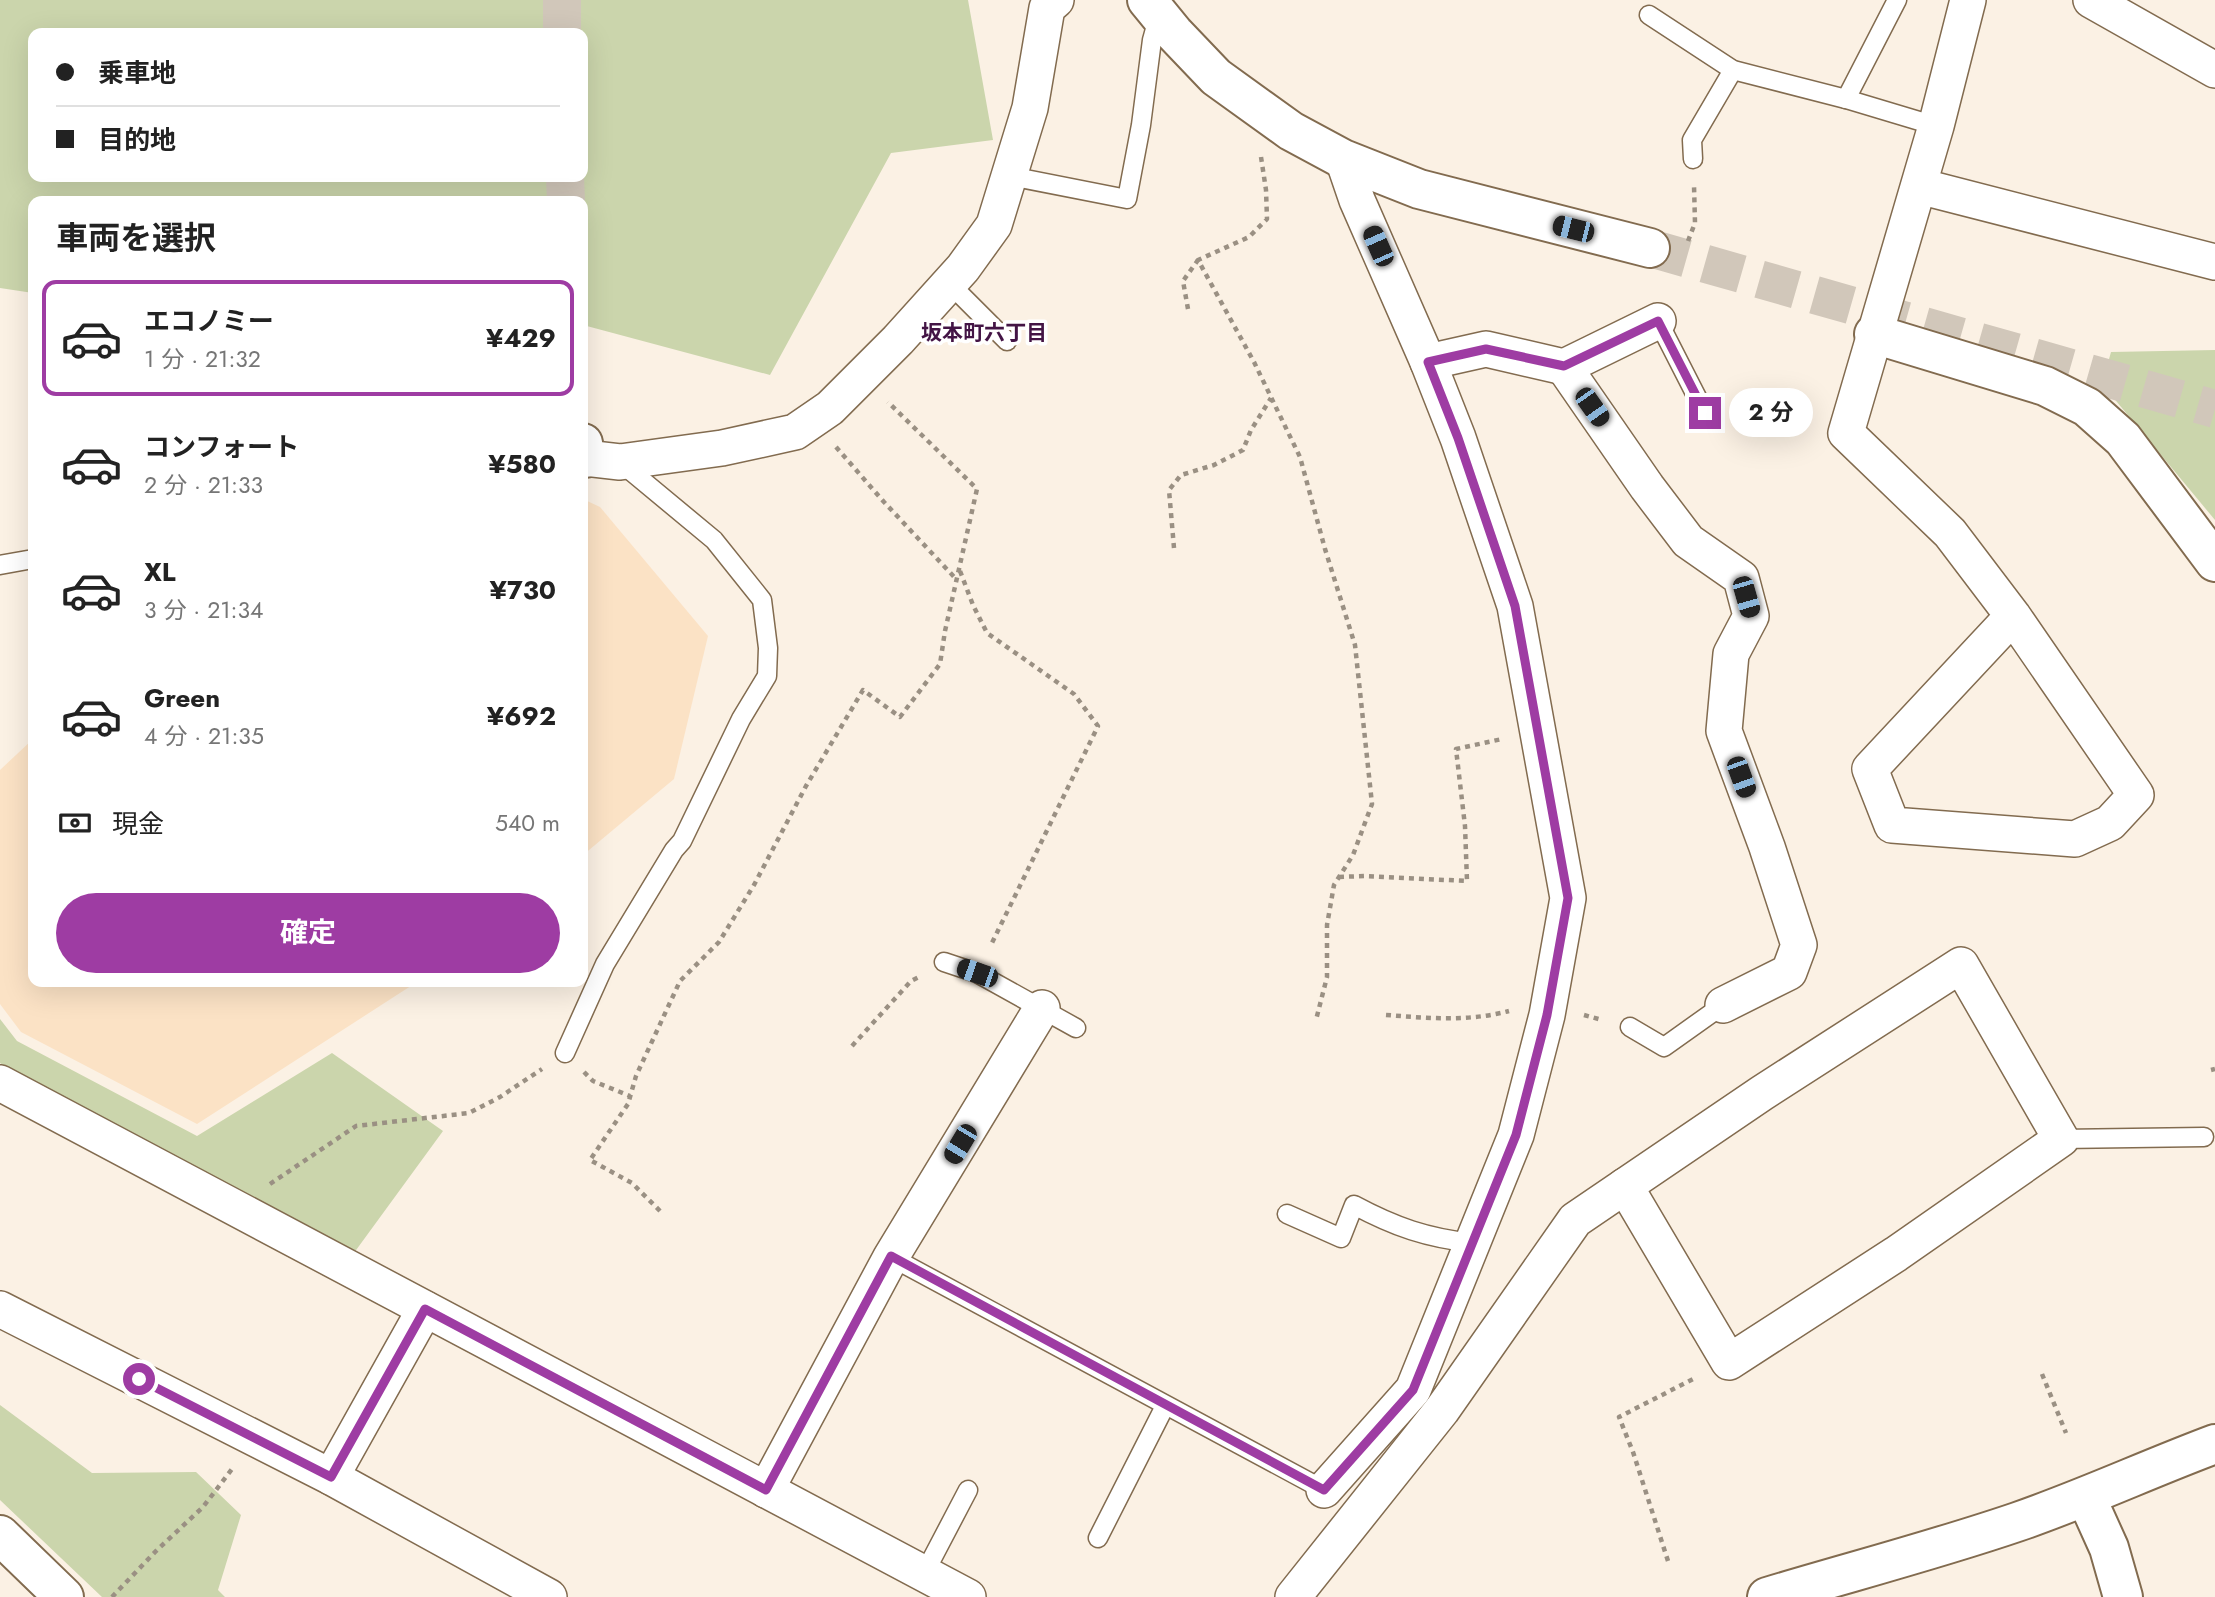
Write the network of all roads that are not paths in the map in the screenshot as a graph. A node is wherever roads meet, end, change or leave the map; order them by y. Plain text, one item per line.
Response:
1 (1056, 0) edge
2 (1897, 0) edge
3 (1968, 0) edge
4 (2091, 0) edge
5 (1153, 8) edge
6 (1649, 15) dead end
7 (1733, 70) junction
8 (2215, 70) edge
9 (1846, 99) junction
10 (1936, 126) junction
11 (1343, 159) junction
12 (1693, 159) dead end
13 (1010, 176) junction
14 (1919, 186) junction
15 (1650, 248) tunnel mouth
16 (2215, 262) edge
17 (950, 284) junction
18 (1658, 321) joint
19 (1874, 334) junction
20 (1007, 341) dead end
21 (1428, 362) junction
22 (1564, 366) junction
23 (1705, 413) dead end
24 (596, 454) edge
25 (28, 560) edge
26 (2215, 562) edge
27 (0, 565) edge
28 (2013, 616) junction
29 (944, 962) road end
30 (1723, 1006) joint
31 (1042, 1008) junction
32 (1630, 1027) road end
33 (1076, 1028) dead end
34 (565, 1053) road end
35 (0, 1083) edge
36 (2204, 1137) dead end
37 (2061, 1139) junction
38 (1625, 1186) junction
39 (1287, 1214) dead end
40 (1472, 1243) junction
41 (891, 1256) junction
42 (0, 1309) edge
43 (425, 1309) junction
44 (1166, 1406) junction
45 (2215, 1444) edge
46 (331, 1477) junction
47 (766, 1490) junction
48 (968, 1490) dead end
49 (1324, 1490) joint
50 (2086, 1496) junction
51 (0, 1535) edge
52 (1098, 1538) dead end
53 (924, 1574) junction
54 (64, 1597) edge
55 (549, 1597) edge
56 (968, 1597) edge
57 (1293, 1597) edge
58 (1767, 1597) edge
59 (2123, 1597) edge

1 - 13 street
2 - 9 lane
3 - 10 street
4 - 8 street
5 - 11 street
5 - 13 lane
6 - 7 lane
7 - 9 lane
7 - 12 lane
9 - 10 lane
10 - 14 street
11 - 15 street
11 - 21 street
13 - 17 street
14 - 16 street
14 - 19 street
17 - 20 lane
17 - 24 street
18 - 22 street
18 - 23 lane
19 - 26 street
19 - 28 street
21 - 22 street
21 - 40 street
22 - 30 street
24 - 34 lane
25 - 27 lane
28 - 28 street
29 - 31 lane
30 - 32 lane
31 - 33 lane
31 - 41 street
35 - 43 street
36 - 37 lane
37 - 38 street
37 - 38 street
38 - 57 street
39 - 40 lane
40 - 49 street
41 - 44 lane
41 - 47 street
42 - 46 street
43 - 46 street
43 - 47 street
44 - 49 lane
44 - 52 lane
45 - 50 street
46 - 55 street
47 - 53 street
48 - 53 lane
50 - 58 street
50 - 59 street
51 - 54 street
53 - 56 street

